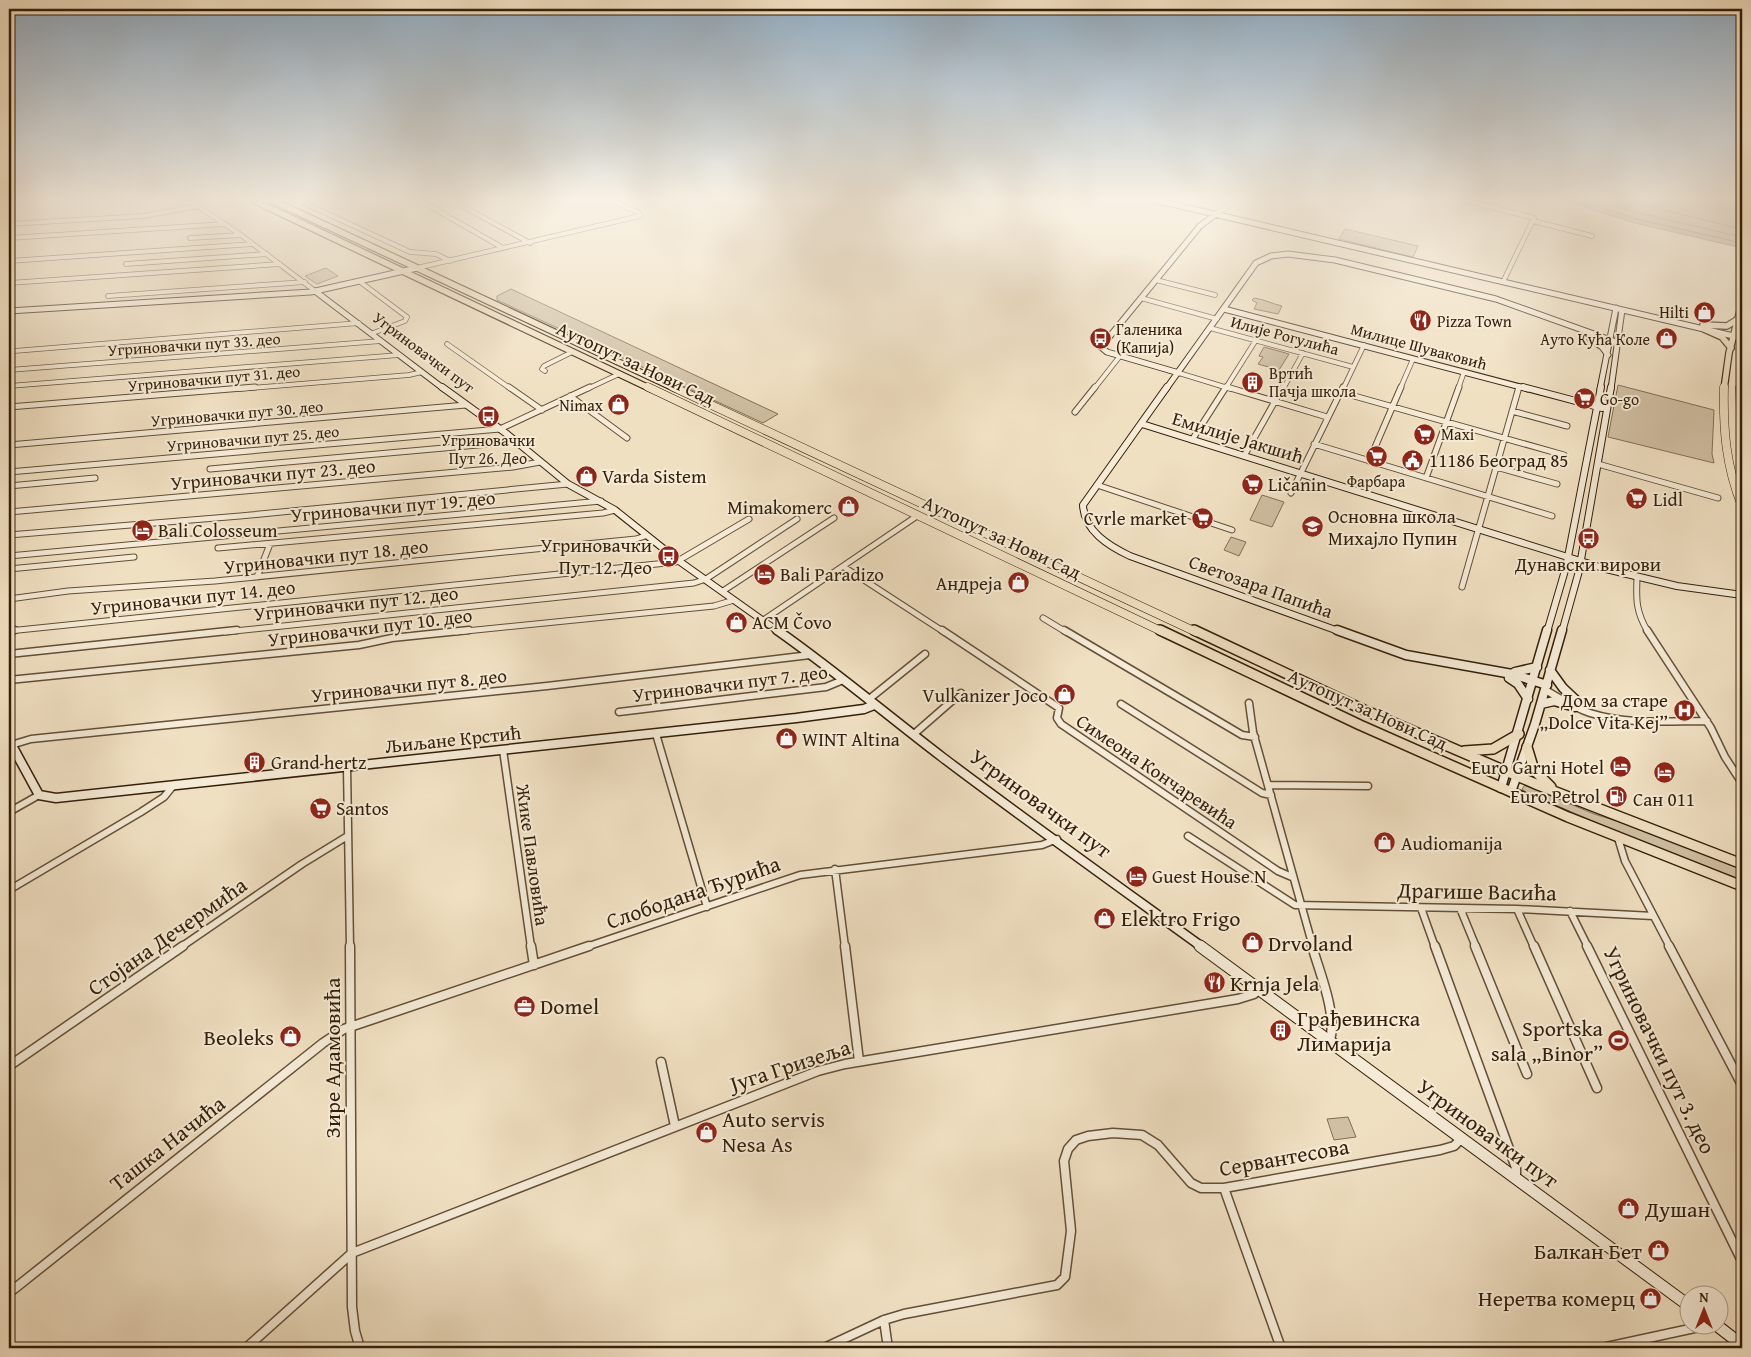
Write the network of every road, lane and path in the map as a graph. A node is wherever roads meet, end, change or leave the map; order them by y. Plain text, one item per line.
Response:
1 (275, 264) edge
2 (280, 264) edge
3 (388, 264) edge
4 (409, 264) edge
5 (432, 264) edge
6 (1169, 264) edge
7 (1256, 264) edge
8 (1349, 264) edge
9 (1428, 264) edge
10 (1512, 264) edge
11 (417, 268) junction
12 (402, 271) junction
13 (1156, 280) junction
14 (359, 281) junction
15 (305, 282) junction
16 (1503, 282) junction
17 (9, 283) edge
18 (316, 291) junction
19 (1215, 295) dead end
20 (108, 296) dead end
21 (1141, 298) junction
22 (1591, 303) junction
23 (1742, 303) edge
24 (1224, 309) junction
25 (1619, 309) junction
26 (9, 311) edge
27 (1648, 316) junction
28 (1614, 318) junction
29 (1738, 318) junction
30 (1217, 319) junction
31 (359, 323) junction
32 (1620, 326) junction
33 (1703, 327) junction
34 (1210, 328) junction
35 (373, 334) junction
36 (1734, 334) junction
37 (1742, 334) edge
38 (1587, 336) junction
39 (1742, 338) edge
40 (1256, 340) junction
41 (1610, 340) junction
42 (381, 341) junction
43 (447, 344) dead end
44 (1618, 345) junction
45 (1364, 346) junction
46 (1731, 348) junction
47 (14, 351) dead end
48 (572, 352) junction
49 (1742, 352) edge
50 (1303, 353) junction
51 (400, 355) junction
52 (1608, 355) junction
53 (1120, 356) junction
54 (1413, 359) junction
55 (1353, 367) junction
56 (9, 370) edge
57 (422, 372) junction
58 (545, 372) dead end
59 (1464, 372) junction
60 (1178, 373) junction
61 (619, 374) junction
62 (9, 386) edge
63 (1519, 386) junction
64 (1226, 387) junction
65 (1340, 392) junction
66 (570, 396) junction
67 (1276, 402) junction
68 (466, 405) junction
69 (9, 407) edge
70 (1598, 407) junction
71 (1394, 408) junction
72 (1607, 409) junction
73 (1725, 409) junction
74 (542, 410) junction
75 (1512, 411) junction
76 (1076, 412) dead end
77 (1739, 412) junction
78 (1327, 417) junction
79 (1447, 422) junction
80 (1142, 424) junction
81 (1567, 426) dead end
82 (500, 429) junction
83 (627, 438) dead end
84 (1504, 439) junction
85 (514, 440) junction
86 (1192, 440) junction
87 (1314, 444) junction
88 (9, 445) edge
89 (1244, 456) junction
90 (1564, 456) dead end
91 (1369, 461) junction
92 (540, 462) junction
93 (1598, 464) junction
94 (1496, 466) junction
95 (1742, 466) edge
96 (210, 469) dead end
97 (9, 472) edge
98 (1300, 474) junction
99 (95, 478) dead end
100 (1426, 478) junction
101 (568, 484) junction
102 (1557, 484) dead end
103 (1097, 485) junction
104 (9, 486) edge
105 (1290, 493) dead end
106 (1488, 497) junction
107 (1718, 498) dead end
108 (601, 501) junction
109 (1742, 506) edge
110 (615, 510) junction
111 (9, 512) edge
112 (917, 516) junction
113 (1552, 516) dead end
114 (834, 518) dead end
115 (749, 519) dead end
116 (797, 519) dead end
117 (1232, 530) dead end
118 (1478, 530) junction
119 (9, 535) edge
120 (645, 536) junction
121 (270, 544) junction
122 (218, 548) dead end
123 (9, 556) edge
124 (134, 557) dead end
125 (1568, 558) junction
126 (679, 561) junction
127 (1581, 562) junction
128 (844, 567) junction
129 (9, 569) edge
130 (257, 577) junction
131 (1637, 578) junction
132 (706, 579) junction
133 (1462, 586) dead end
134 (723, 591) junction
135 (1742, 595) edge
136 (9, 599) edge
137 (734, 600) junction
138 (1044, 618) dead end
139 (762, 621) junction
140 (9, 631) edge
141 (9, 654) edge
142 (925, 654) dead end
143 (810, 655) junction
144 (1538, 667) junction
145 (1550, 670) junction
146 (1508, 675) junction
147 (9, 680) edge
148 (843, 680) junction
149 (1533, 682) junction
150 (1546, 688) junction
151 (961, 693) dead end
152 (1528, 699) junction
153 (871, 703) junction
154 (1249, 703) dead end
155 (1121, 704) dead end
156 (1541, 704) junction
157 (1576, 705) junction
158 (620, 712) dead end
159 (1707, 721) junction
160 (656, 734) junction
161 (914, 734) junction
162 (1518, 734) junction
163 (1255, 737) junction
164 (10, 742) edge
165 (1528, 747) junction
166 (503, 750) junction
167 (1455, 750) junction
168 (346, 767) junction
169 (1506, 772) junction
170 (1516, 776) junction
171 (1742, 783) edge
172 (1268, 785) junction
173 (173, 786) junction
174 (1368, 786) dead end
175 (1506, 790) junction
176 (39, 795) junction
177 (1271, 795) junction
178 (1576, 800) junction
179 (9, 812) edge
180 (1188, 836) dead end
181 (346, 837) junction
182 (1618, 838) junction
183 (1057, 839) junction
184 (1742, 864) edge
185 (835, 869) junction
186 (1292, 877) junction
187 (1742, 886) edge
188 (9, 890) edge
189 (1300, 906) junction
190 (707, 907) junction
191 (1421, 908) junction
192 (1460, 908) junction
193 (1518, 909) junction
194 (1570, 910) junction
195 (1653, 916) junction
196 (534, 965) junction
197 (1259, 988) junction
198 (352, 1026) junction
199 (1330, 1041) junction
200 (859, 1061) junction
201 (661, 1062) dead end
202 (9, 1066) edge
203 (1528, 1074) dead end
204 (1742, 1085) edge
205 (1597, 1088) dead end
206 (675, 1126) junction
207 (1462, 1138) junction
208 (1516, 1178) junction
209 (1224, 1188) junction
210 (352, 1253) junction
211 (1742, 1261) edge
212 (9, 1293) edge
213 (1678, 1298) edge
214 (884, 1320) junction
215 (1678, 1332) edge
216 (1728, 1334) edge
217 (1742, 1345) edge
218 (246, 1348) edge
219 (360, 1348) edge
220 (824, 1348) edge
221 (888, 1348) edge
222 (1281, 1348) edge
223 (1602, 1348) edge

1 - 17 street
2 - 15 street, Угриновачки пут
3 - 12 main road, Аутопут за Нови Сад
4 - 11 main road, Аутопут за Нови Сад
5 - 11 street
6 - 13 street
7 - 24 street, Светозара Папића
8 - 38 street, Светозара Папића
9 - 16 street
10 - 16 street
11 - 12 street
11 - 167 main road, Аутопут за Нови Сад
12 - 14 street
12 - 48 main road, Аутопут за Нови Сад
13 - 19 street
13 - 21 street
14 - 18 street
14 - 35 street
15 - 18 street, Угриновачки пут
15 - 20 street
16 - 22 street
18 - 26 street
18 - 31 street, Угриновачки пут
21 - 30 street
21 - 53 street
22 - 25 street
22 - 28 street
23 - 29 main road
24 - 30 street, Светозара Папића
24 - 45 street, Милице Шуваковић
25 - 27 street
25 - 28 street
25 - 32 street
27 - 32 street
27 - 33 street
28 - 41 street
29 - 33 main road
29 - 36 main road
30 - 34 street, Светозара Папића
31 - 35 street, Угриновачки пут
31 - 47 street
32 - 44 street
33 - 36 street
33 - 46 main road
34 - 40 street, Илије Рогулића
34 - 60 street, Светозара Папића
35 - 42 street, Угриновачки пут
36 - 37 street
36 - 39 street
36 - 46 main road
38 - 41 street
38 - 52 street
40 - 50 street, Илије Рогулића
40 - 64 street
41 - 44 street
41 - 52 street
42 - 51 street, Угриновачки пут
42 - 56 street, Угриновачки пут 33. део
43 - 74 street
44 - 72 street
45 - 54 street, Милице Шуваковић
45 - 55 street
46 - 73 main road
48 - 58 street
48 - 61 main road, Аутопут за Нови Сад
49 - 77 main road
50 - 55 street, Илије Рогулића
50 - 67 street
51 - 57 street, Угриновачки пут
51 - 62 street
52 - 70 street
53 - 60 street
53 - 76 street
54 - 59 street, Милице Шуваковић
54 - 71 street
55 - 65 street
57 - 68 street, Угриновачки пут
57 - 69 street, Угриновачки пут 31. део
59 - 63 street, Милице Шуваковић
59 - 79 street
60 - 64 street
60 - 80 street, Светозара Папића
61 - 66 street
61 - 112 main road, Аутопут за Нови Сад
63 - 70 street, Милице Шуваковић
63 - 75 street
64 - 67 street
64 - 86 street
65 - 71 street
65 - 78 street
66 - 74 street
66 - 83 street
67 - 78 street
67 - 89 street
68 - 82 street, Угриновачки пут
68 - 88 street, Угриновачки пут 30. део
70 - 72 street, Милице Шуваковић
70 - 125 street
71 - 79 street
71 - 91 street
72 - 93 street
73 - 77 main road
73 - 109 main road
74 - 82 street
75 - 81 street
75 - 84 street
77 - 95 main road
78 - 87 street
79 - 84 street
79 - 100 street
80 - 86 street, Емилије Јакшић
80 - 103 street, Светозара Папића
82 - 85 street, Угриновачки пут
82 - 97 street, Угриновачки пут 25. део
84 - 90 street
84 - 94 street
85 - 92 street, Угриновачки пут
85 - 96 street
86 - 89 street, Емилије Јакшић
87 - 91 street
87 - 98 street
89 - 98 street, Емилије Јакшић
91 - 100 street
92 - 101 street, Угриновачки пут
92 - 111 street, Угриновачки пут 23. део
93 - 107 street
93 - 127 street
94 - 102 street
94 - 106 street
98 - 105 street
98 - 118 street, Емилије Јакшић
99 - 104 street
100 - 106 street
101 - 108 street, Угриновачки пут
101 - 119 street
103 - 117 street
103 - 146 street, Светозара Папића
106 - 113 street
106 - 118 street
108 - 110 street, Угриновачки пут
108 - 123 street, Угриновачки пут 19. део
110 - 120 street, Угриновачки пут
110 - 121 street
112 - 128 street
112 - 175 main road, Аутопут за Нови Сад
114 - 134 street
115 - 126 street
116 - 132 street
118 - 125 street, Емилије Јакшић
118 - 133 street
120 - 126 street, Угриновачки пут
120 - 130 street, Угриновачки пут 18. део
121 - 122 street
121 - 130 street
124 - 129 street
125 - 127 street, Емилије Јакшић
125 - 144 street
126 - 132 street, Угриновачки пут
126 - 140 street, Угриновачки пут 14. део
127 - 131 street, Емилије Јакшић
127 - 145 street
128 - 139 street
128 - 186 street, Симеона Кончаревића
130 - 136 street, Угриновачки пут 18. део
131 - 135 street, Емилије Јакшић
131 - 159 street
132 - 134 street, Угриновачки пут
132 - 141 street, Угриновачки пут 12. део
134 - 137 street, Угриновачки пут
137 - 139 street, Угриновачки пут
137 - 147 street, Угриновачки пут 10. део
138 - 163 street
139 - 143 street, Угриновачки пут
142 - 153 street
143 - 148 street, Угриновачки пут
143 - 164 street, Угриновачки пут 8. део
144 - 146 street
144 - 149 street
145 - 150 street
145 - 157 street
146 - 149 street, Светозара Папића
146 - 152 street
148 - 153 street, Угриновачки пут
148 - 158 street, Угриновачки пут 7. део
149 - 150 street, Светозара Папића
149 - 152 street
150 - 156 street
150 - 157 street
151 - 161 street
152 - 162 street
153 - 160 street, Љиљане Крстић
153 - 161 street, Угриновачки пут
154 - 163 street
155 - 177 street
156 - 157 street
156 - 165 street
157 - 159 street
159 - 171 street
160 - 166 street, Љиљане Крстић
160 - 190 street
161 - 183 street, Угриновачки пут
162 - 167 main road
162 - 169 street
163 - 172 street
164 - 176 street
165 - 170 street
165 - 178 main road
166 - 168 street, Љиљане Крстић
166 - 196 street, Жике Павловића
167 - 169 main road, Аутопут за Нови Сад
168 - 173 street, Љиљане Крстић
168 - 181 street, Зире Адамовића
169 - 170 main road, Аутопут за Нови Сад
169 - 175 street
170 - 175 street
170 - 178 main road, Аутопут за Нови Сад
172 - 174 street
172 - 177 street
173 - 176 street, Љиљане Крстић
173 - 188 street
175 - 182 main road, Аутопут за Нови Сад
176 - 179 street
177 - 186 street
178 - 184 main road, Аутопут за Нови Сад
180 - 189 street
181 - 198 street, Зире Адамовића
181 - 202 street, Стојана Дечермића
182 - 187 main road, Аутопут за Нови Сад
182 - 195 street
183 - 185 street, Слободана Ђурића
183 - 197 street, Угриновачки пут
185 - 190 street, Слободана Ђурића
185 - 200 street
186 - 189 street
189 - 191 street, Драгише Васића
189 - 199 street
190 - 196 street, Слободана Ђурића
191 - 192 street, Драгише Васића
191 - 208 street
192 - 193 street, Драгише Васића
192 - 203 street
193 - 194 street, Драгише Васића
193 - 205 street
194 - 195 street, Драгише Васића
194 - 211 street, Угриновачки пут 3. део
195 - 204 street
196 - 198 street, Слободана Ђурића
197 - 199 street, Угриновачки пут
197 - 200 street, Југа Гризеља
198 - 210 street, Зире Адамовића
198 - 212 street, Ташка Начића
199 - 207 street, Угриновачки пут
200 - 206 street, Југа Гризеља
201 - 206 street
206 - 210 street, Југа Гризеља
207 - 208 street, Угриновачки пут
207 - 209 street, Сервантесова
208 - 213 street, Угриновачки пут
209 - 214 street, Сервантесова
209 - 222 street
210 - 218 street
210 - 219 street, Зире Адамовића
214 - 220 street, Сервантесова
214 - 221 street
215 - 223 street
216 - 217 street

